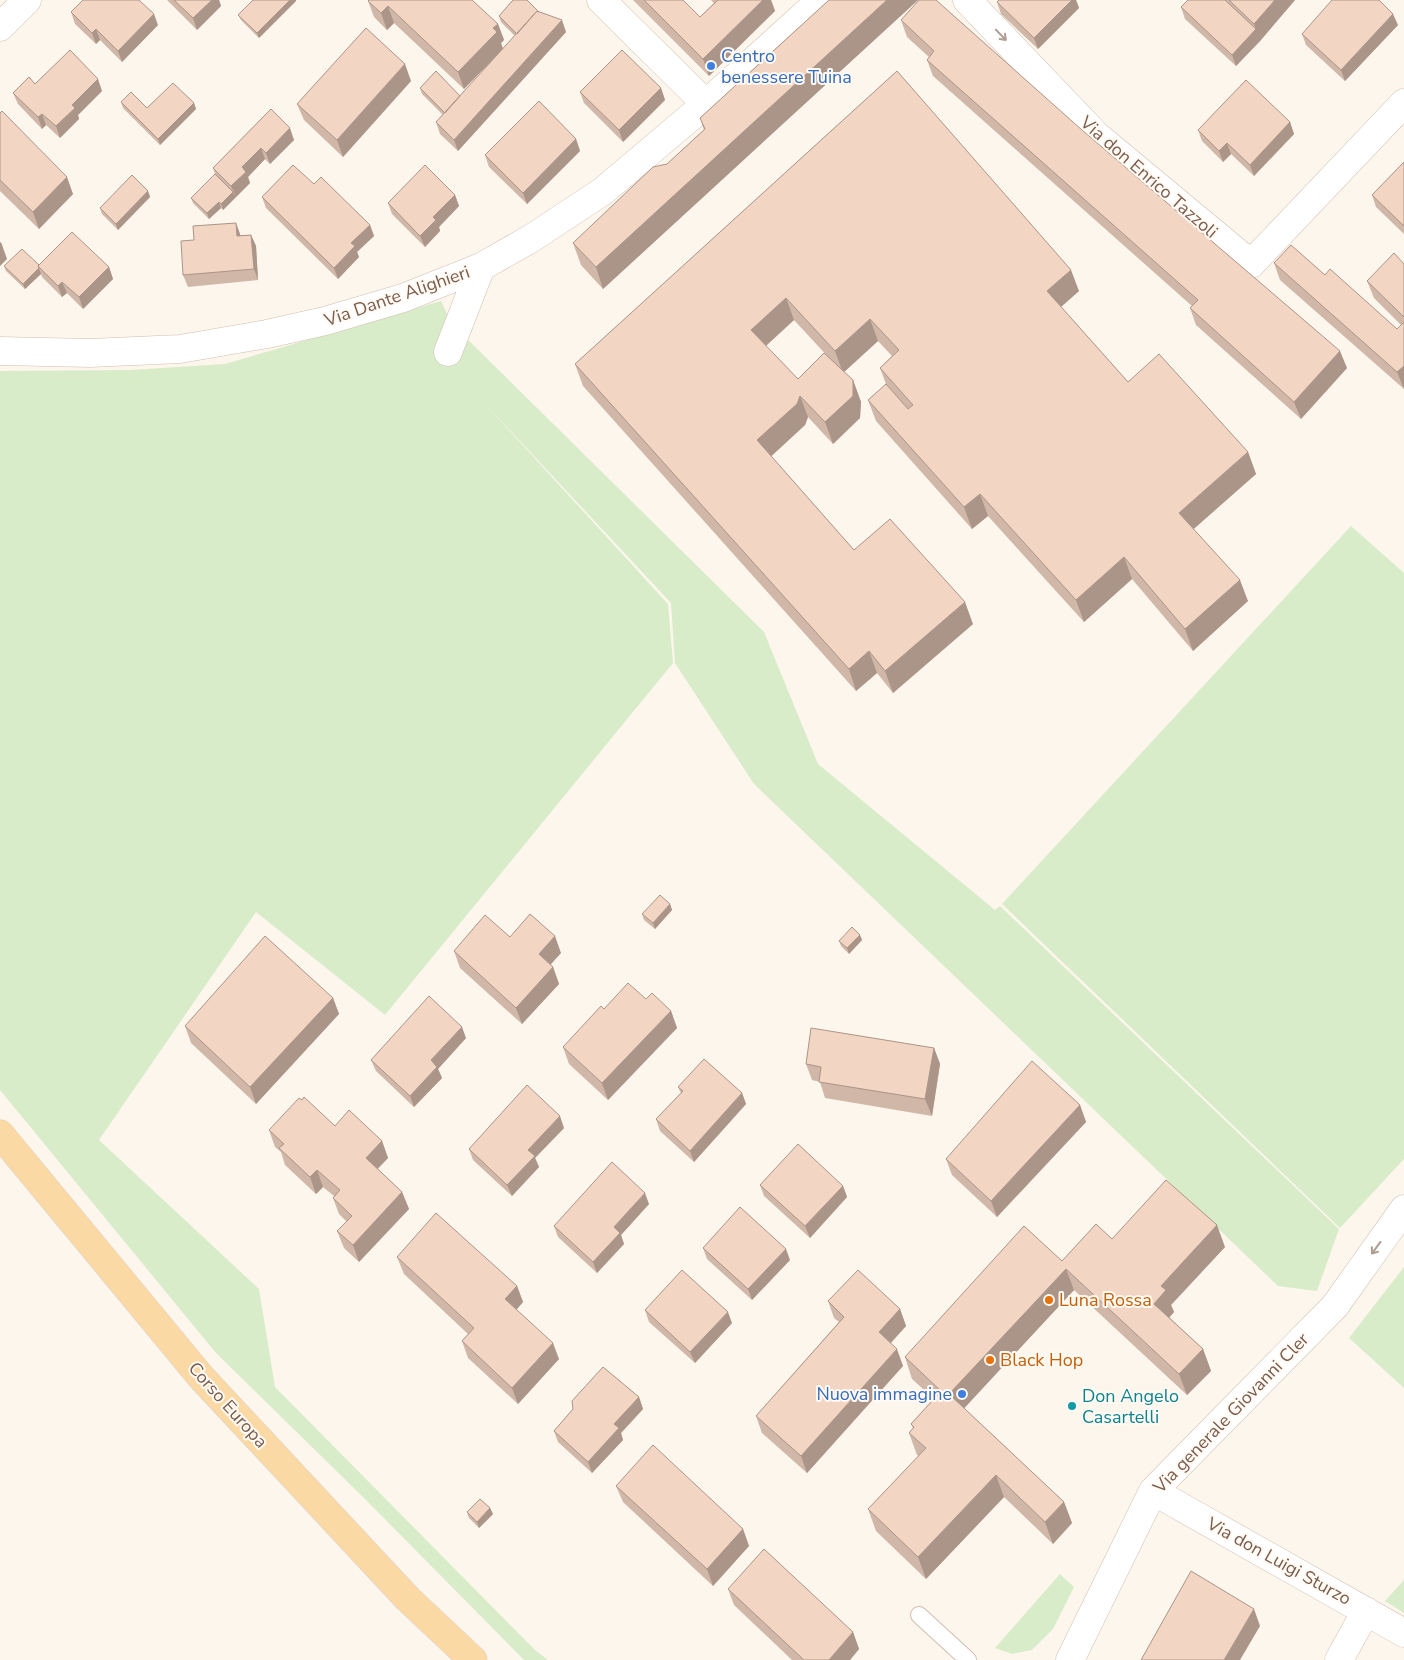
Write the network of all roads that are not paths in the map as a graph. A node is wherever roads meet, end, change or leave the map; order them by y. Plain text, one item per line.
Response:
1 (27, 0) edge
2 (601, 0) edge
3 (821, 0) edge
4 (967, 0) edge
5 (0, 27) edge
6 (1404, 103) edge
7 (706, 104) junction
8 (481, 268) junction
9 (0, 351) edge
10 (448, 352) dead end
11 (0, 1134) edge
12 (1404, 1209) edge
13 (1153, 1491) junction
14 (1366, 1611) junction
15 (918, 1615) dead end
16 (1404, 1633) edge
17 (473, 1660) edge
18 (968, 1660) edge
19 (1070, 1660) edge
20 (1339, 1660) edge

1 - 5 street
2 - 7 street
3 - 7 street, Via Dante Alighieri
4 -> 6 street, Via don Enrico Tazzoli
7 - 8 street, Via Dante Alighieri
8 - 9 street, Via Dante Alighieri
8 - 10 street
11 - 17 main road, Corso Europa
12 -> 13 street, Via generale Giovanni Cler
13 - 14 street, Via don Luigi Sturzo
13 - 19 street, Via generale Giovanni Cler
14 - 16 street, Via don Luigi Sturzo
14 - 20 street
15 - 18 lane

